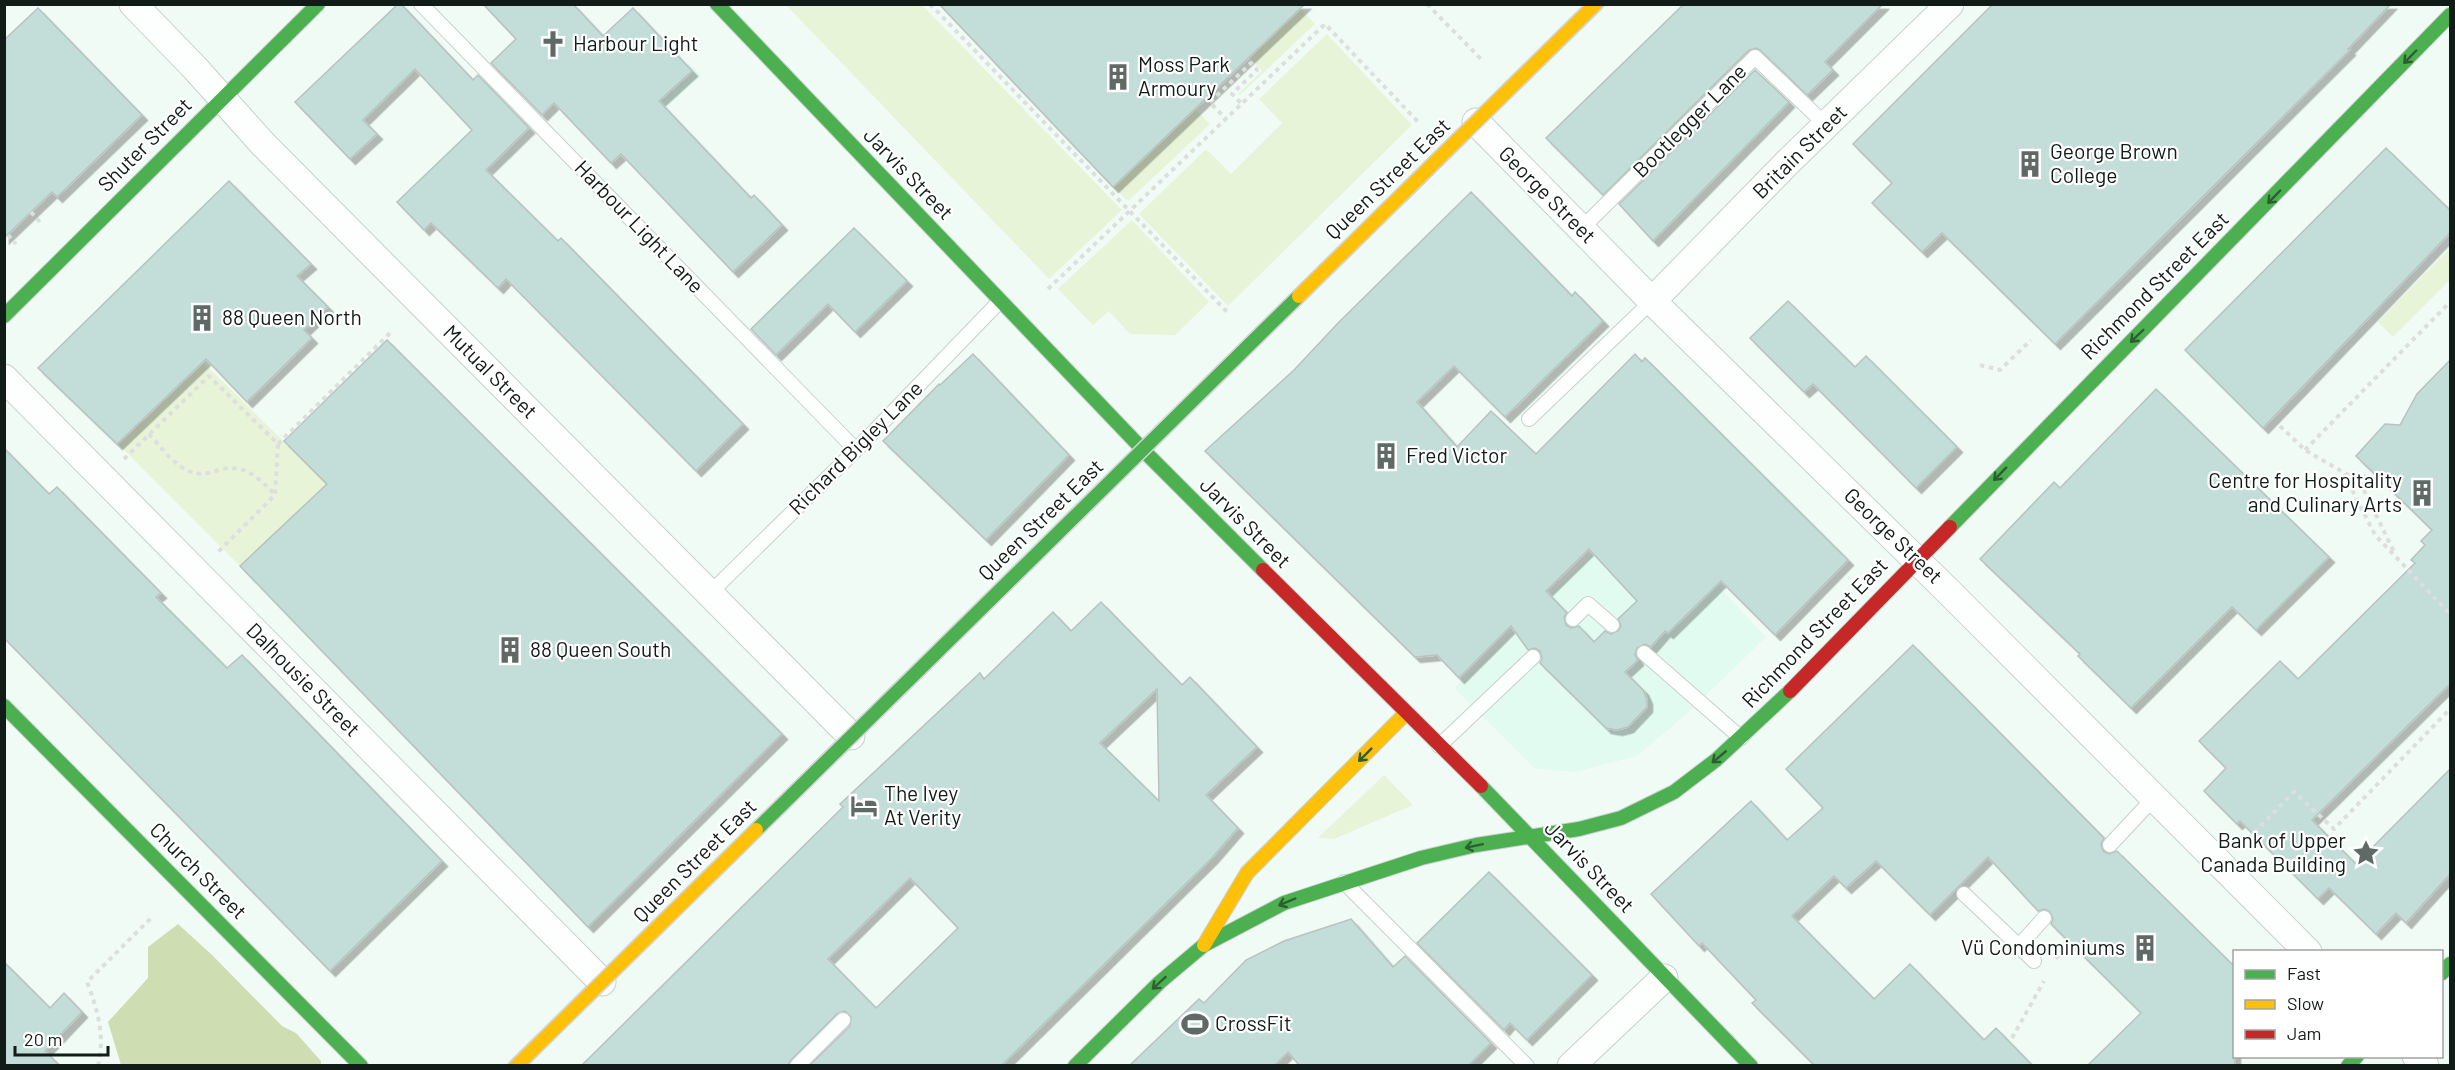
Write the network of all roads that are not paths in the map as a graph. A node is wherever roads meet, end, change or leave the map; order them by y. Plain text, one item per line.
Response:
1 (133, 4) edge
2 (318, 4) edge
3 (421, 4) edge
4 (717, 4) edge
5 (1596, 4) edge
6 (1950, 4) edge
7 (2448, 4) edge
8 (2451, 9) edge
9 (2451, 15) edge
10 (222, 98) junction
11 (1476, 122) junction
12 (1826, 125) junction
13 (1581, 229) junction
14 (1000, 301) junction
15 (1652, 301) junction
16 (4, 316) edge
17 (4, 378) edge
18 (1529, 419) dead end
19 (856, 450) junction
20 (1143, 450) junction
21 (1916, 560) junction
22 (710, 593) junction
23 (1573, 619) dead end
24 (1612, 625) dead end
25 (1644, 653) dead end
26 (1533, 657) dead end
27 (4, 706) edge
28 (1406, 713) junction
29 (851, 736) junction
30 (1741, 738) junction
31 (1438, 746) junction
32 (2154, 798) junction
33 (1532, 837) junction
34 (2110, 844) dead end
35 (1343, 882) junction
36 (1964, 894) dead end
37 (2044, 918) dead end
38 (1204, 945) junction
39 (2019, 946) junction
40 (2307, 950) edge
41 (2034, 961) dead end
42 (1664, 978) junction
43 (602, 982) junction
44 (843, 1020) dead end
45 (361, 1065) edge
46 (516, 1065) edge
47 (797, 1065) edge
48 (1075, 1065) edge
49 (1527, 1065) edge
50 (1571, 1065) edge
51 (1751, 1065) edge

1 - 10 street, Mutual Street
2 - 10 main road, Shuter Street
3 - 19 lane, Harbour Light Lane
4 - 14 main road, Jarvis Street
5 - 11 main road, Queen Street East
6 - 12 street, Britain Street
7 - 8 lane
9 -> 21 main road, Richmond Street East
10 - 16 main road, Shuter Street
10 - 22 street, Mutual Street
11 - 13 street, George Street
11 - 20 main road, Queen Street East
12 - 13 lane, Bootlegger Lane
12 - 15 street, Britain Street
13 - 15 street, George Street
14 - 19 lane, Richard Bigley Lane
14 - 20 main road, Jarvis Street
15 - 18 lane
15 - 21 street, George Street
17 - 43 street, Dalhousie Street
19 - 22 lane, Richard Bigley Lane
20 - 28 main road, Jarvis Street
20 - 29 main road, Queen Street East
21 - 30 main road, Richmond Street East
21 - 32 street, George Street
22 - 29 street, Mutual Street
23 - 24 lane
25 - 30 lane
26 - 31 lane
27 - 45 main road, Church Street
28 - 31 main road, Jarvis Street
28 -> 38 main road
29 - 43 main road, Queen Street East
30 -> 33 main road, Richmond Street East
31 - 33 main road, Jarvis Street
32 - 34 lane
32 - 40 street, George Street
33 -> 35 main road, Richmond Street East
33 - 42 main road, Jarvis Street
35 -> 38 main road, Richmond Street East
35 - 49 lane
36 - 39 lane
37 - 39 lane
38 -> 48 main road, Richmond Street East
39 - 41 lane
42 - 50 street
42 - 51 main road, Jarvis Street
43 - 46 main road, Queen Street East
44 - 47 lane

